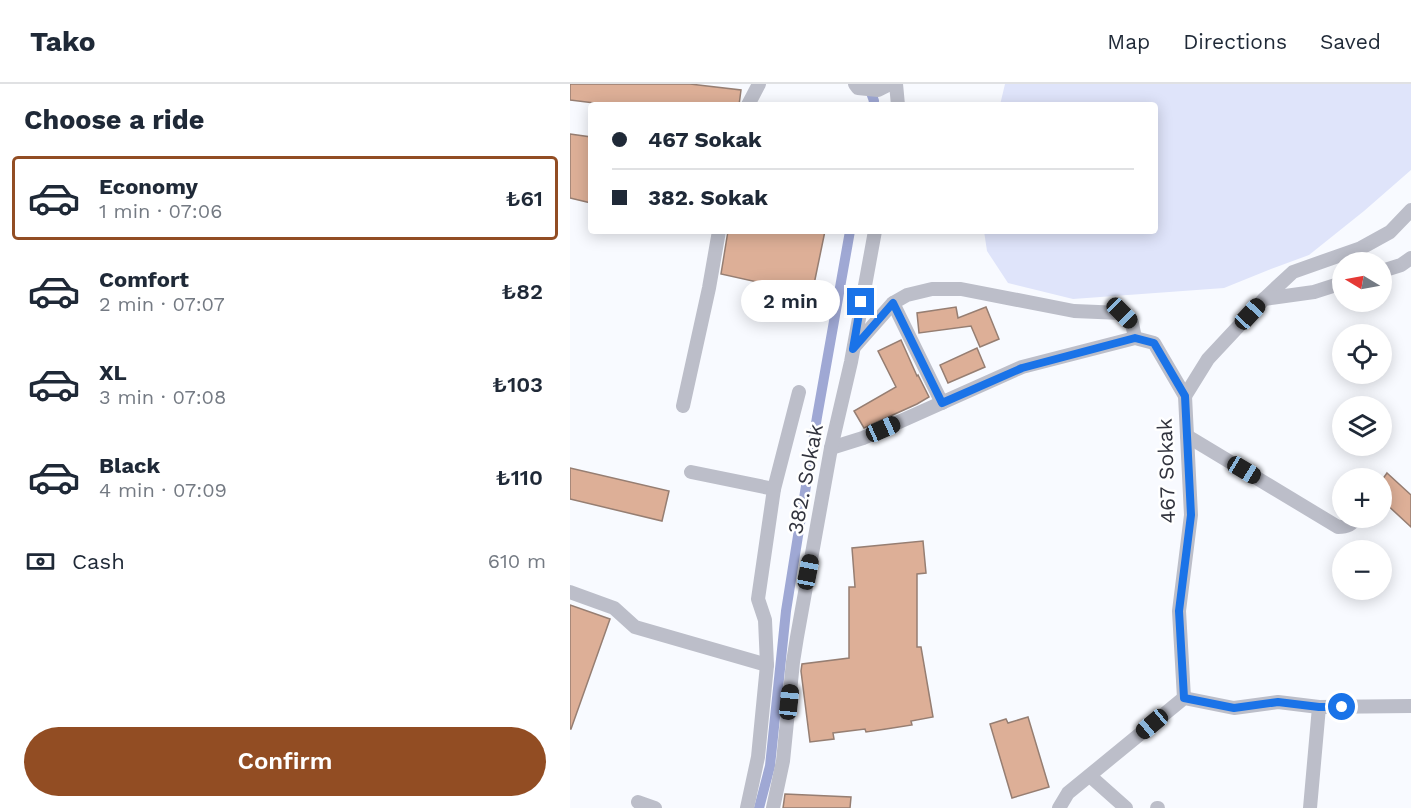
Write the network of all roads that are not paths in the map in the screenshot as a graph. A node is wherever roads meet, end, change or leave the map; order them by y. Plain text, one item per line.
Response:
1 (756, 84) edge
2 (896, 84) edge
3 (857, 86) edge
4 (884, 87) edge
5 (749, 102) edge
6 (898, 102) edge
7 (1410, 210) edge
8 (718, 234) edge
9 (873, 234) edge
10 (1411, 258) edge
11 (1392, 268) edge
12 (1332, 286) edge
13 (1264, 299) junction
14 (893, 303) junction
15 (1135, 338) junction
16 (853, 349) junction
17 (799, 392) dead end
18 (1185, 396) junction
19 (942, 403) junction
20 (683, 406) dead end
21 (1187, 436) junction
22 (831, 448) junction
23 (691, 472) dead end
24 (774, 489) junction
25 (1332, 523) edge
26 (570, 592) edge
27 (767, 665) junction
28 (1184, 698) junction
29 (1411, 706) edge
30 (1319, 707) junction
31 (1090, 776) junction
32 (638, 802) dead end
33 (655, 808) edge
34 (747, 808) edge
35 (773, 808) edge
36 (1059, 808) edge
37 (1126, 808) edge
38 (1310, 808) edge

1 - 5 street
2 - 6 street
3 - 4 street
7 - 13 street
8 - 20 street
9 - 16 street, 382. Sokak
10 - 11 street
12 - 13 street
13 - 18 street
14 - 15 street
14 - 16 street
14 - 19 street
15 - 18 street, 467 Sokak
15 - 19 street
16 - 22 street, 382. Sokak
17 - 24 street
18 - 21 street, 467 Sokak
19 - 22 street
21 - 25 street
21 - 28 street, 467 Sokak
22 - 35 street, 382. Sokak
23 - 24 street
24 - 27 street
26 - 27 street
27 - 34 street
28 - 30 street
28 - 31 street
29 - 30 street
30 - 38 street
31 - 36 street
31 - 37 street
32 - 33 street

